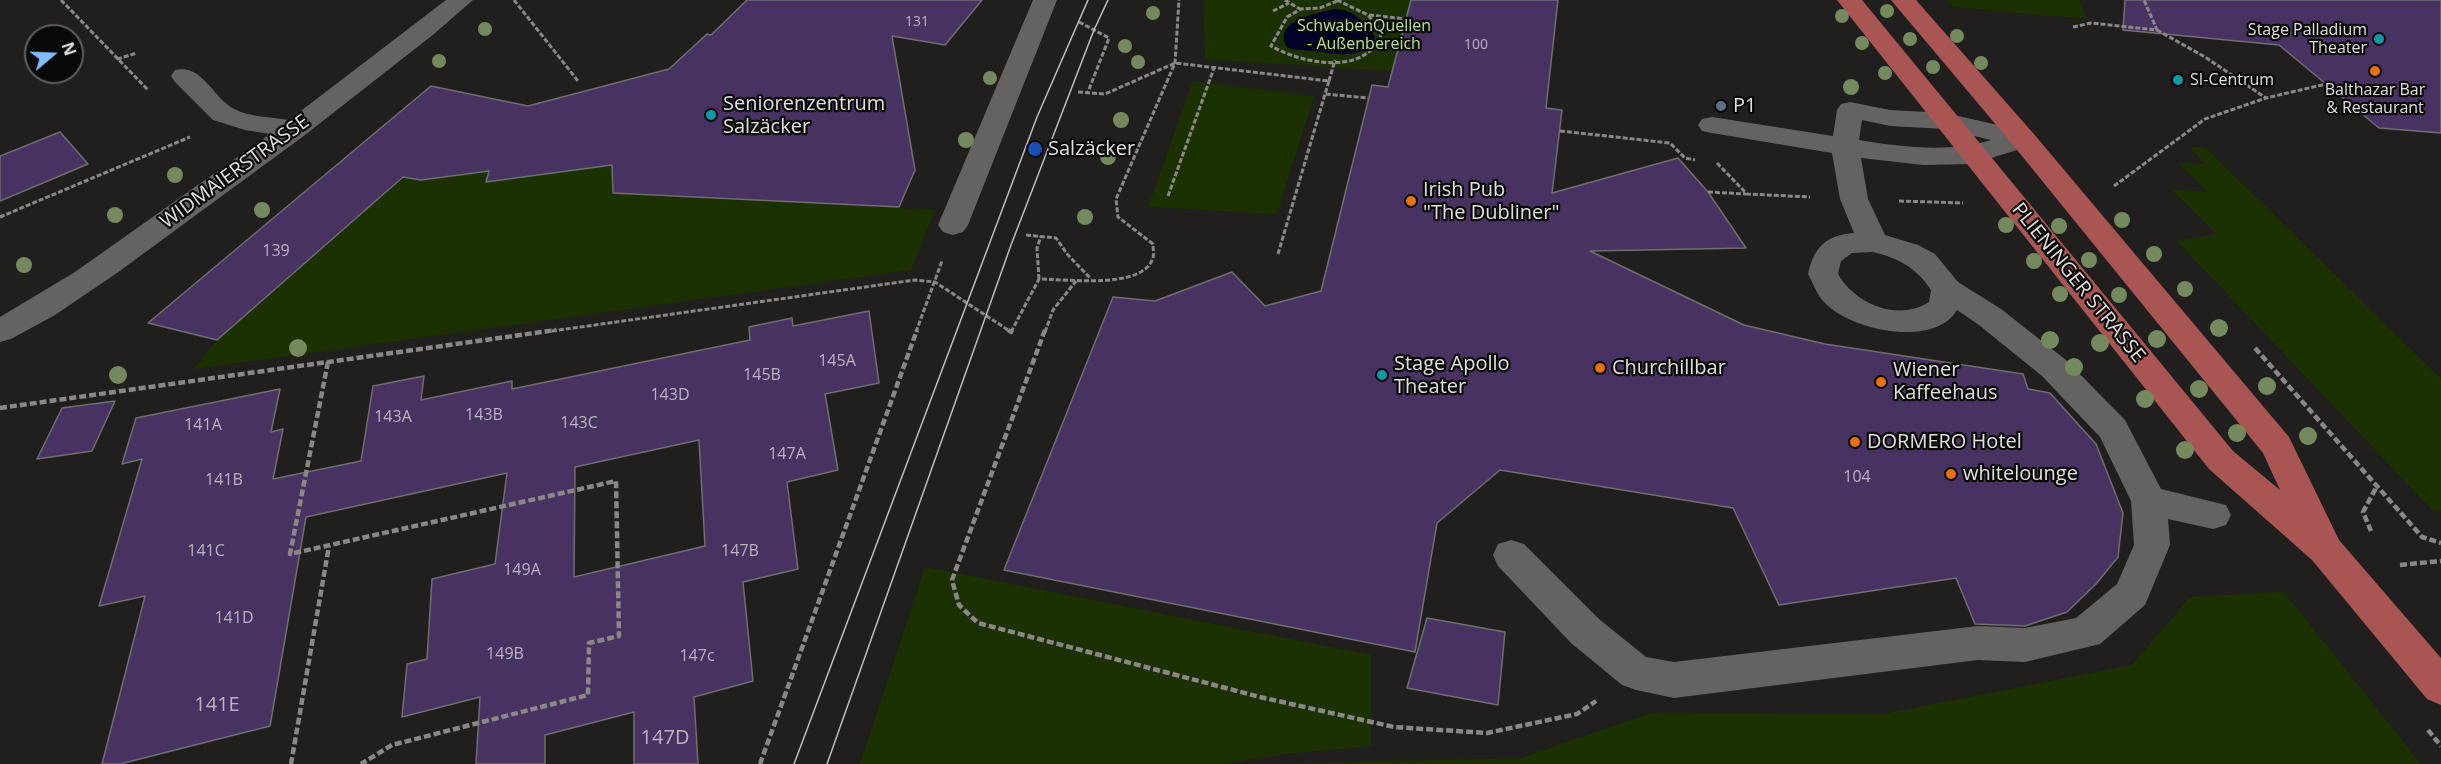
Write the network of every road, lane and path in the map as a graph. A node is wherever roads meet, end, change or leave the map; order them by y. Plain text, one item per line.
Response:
1 (461, 0) edge
2 (514, 0) edge
3 (1045, 0) edge
4 (1179, 0) edge
5 (1285, 0) edge
6 (1850, 0) edge
7 (1904, 0) edge
8 (2144, 0) edge
9 (1337, 1) edge
10 (1289, 3) junction
11 (1301, 9) junction
12 (1274, 10) dead end
13 (1368, 15) junction
14 (1070, 18) dead end
15 (1406, 19) dead end
16 (2073, 27) dead end
17 (2157, 30) junction
18 (137, 53) dead end
19 (117, 59) dead end
20 (1335, 60) junction
21 (1175, 63) junction
22 (1215, 68) junction
23 (184, 76) dead end
24 (578, 81) dead end
25 (1329, 81) junction
26 (2326, 84) dead end
27 (1078, 92) dead end
28 (1088, 93) junction
29 (1325, 94) junction
30 (1368, 98) dead end
31 (2266, 98) junction
32 (1945, 122) junction
33 (1712, 125) dead end
34 (295, 129) junction
35 (1560, 131) dead end
36 (193, 135) dead end
37 (2023, 139) junction
38 (1845, 146) junction
39 (1972, 155) junction
40 (1696, 160) dead end
41 (1706, 161) dead end
42 (2112, 187) dead end
43 (1707, 192) dead end
44 (1747, 194) junction
45 (1168, 196) dead end
46 (1854, 199) junction
47 (1961, 203) dead end
48 (0, 217) edge
49 (953, 225) dead end
50 (1026, 235) dead end
51 (1041, 236) junction
52 (1873, 242) junction
53 (1278, 254) dead end
54 (1039, 279) junction
55 (1091, 279) junction
56 (1076, 280) junction
57 (935, 282) junction
58 (1947, 289) junction
59 (0, 331) edge
60 (328, 362) junction
61 (0, 408) edge
62 (2149, 501) junction
63 (2214, 515) dead end
64 (329, 546) junction
65 (2325, 549) junction
66 (1511, 555) dead end
67 (2441, 561) edge
68 (2397, 566) dead end
69 (1636, 673) junction
70 (2441, 687) edge
71 (291, 764) edge
72 (361, 764) edge
73 (760, 764) edge

1 - 34 street, WIDMAIERSTRASSE
2 - 24 path
3 - 49 street
4 - 21 path
5 - 10 path
6 - 32 main road, PLIENINGER STRASSE
7 - 37 main road, PLIENINGER STRASSE
8 - 17 path
9 - 11 path
9 - 13 path
10 - 11 path
10 - 12 path
11 - 20 path
13 - 15 path
13 - 20 path
14 - 28 path
16 - 17 path
17 - 31 path
18 - 19 path
20 - 25 path
21 - 22 path
21 - 28 path
21 - 55 path
22 - 25 path
22 - 45 path
23 - 34 street
25 - 29 path
26 - 31 path
27 - 28 path
29 - 30 path
29 - 53 path
31 - 42 path
32 - 37 street
32 - 38 street
32 - 39 main road, PLIENINGER STRASSE
33 - 38 street
34 - 59 street, WIDMAIERSTRASSE
35 - 40 path
36 - 48 path
37 - 39 street
37 - 65 main road, PLIENINGER STRASSE
38 - 39 street
38 - 46 street
39 - 65 main road, PLIENINGER STRASSE
41 - 44 path
43 - 44 path
44 - 46 path
46 - 47 path
46 - 52 street
50 - 51 path
51 - 54 path
51 - 55 path
52 - 58 street
52 - 58 street
54 - 56 path
54 - 57 path
55 - 56 path
56 - 69 path
57 - 60 path
57 - 73 path
58 - 62 street
60 - 61 path
60 - 64 path
62 - 63 street
62 - 69 street
64 - 71 path
64 - 72 path
65 - 70 main road, PLIENINGER STRASSE
66 - 69 street
67 - 68 path

